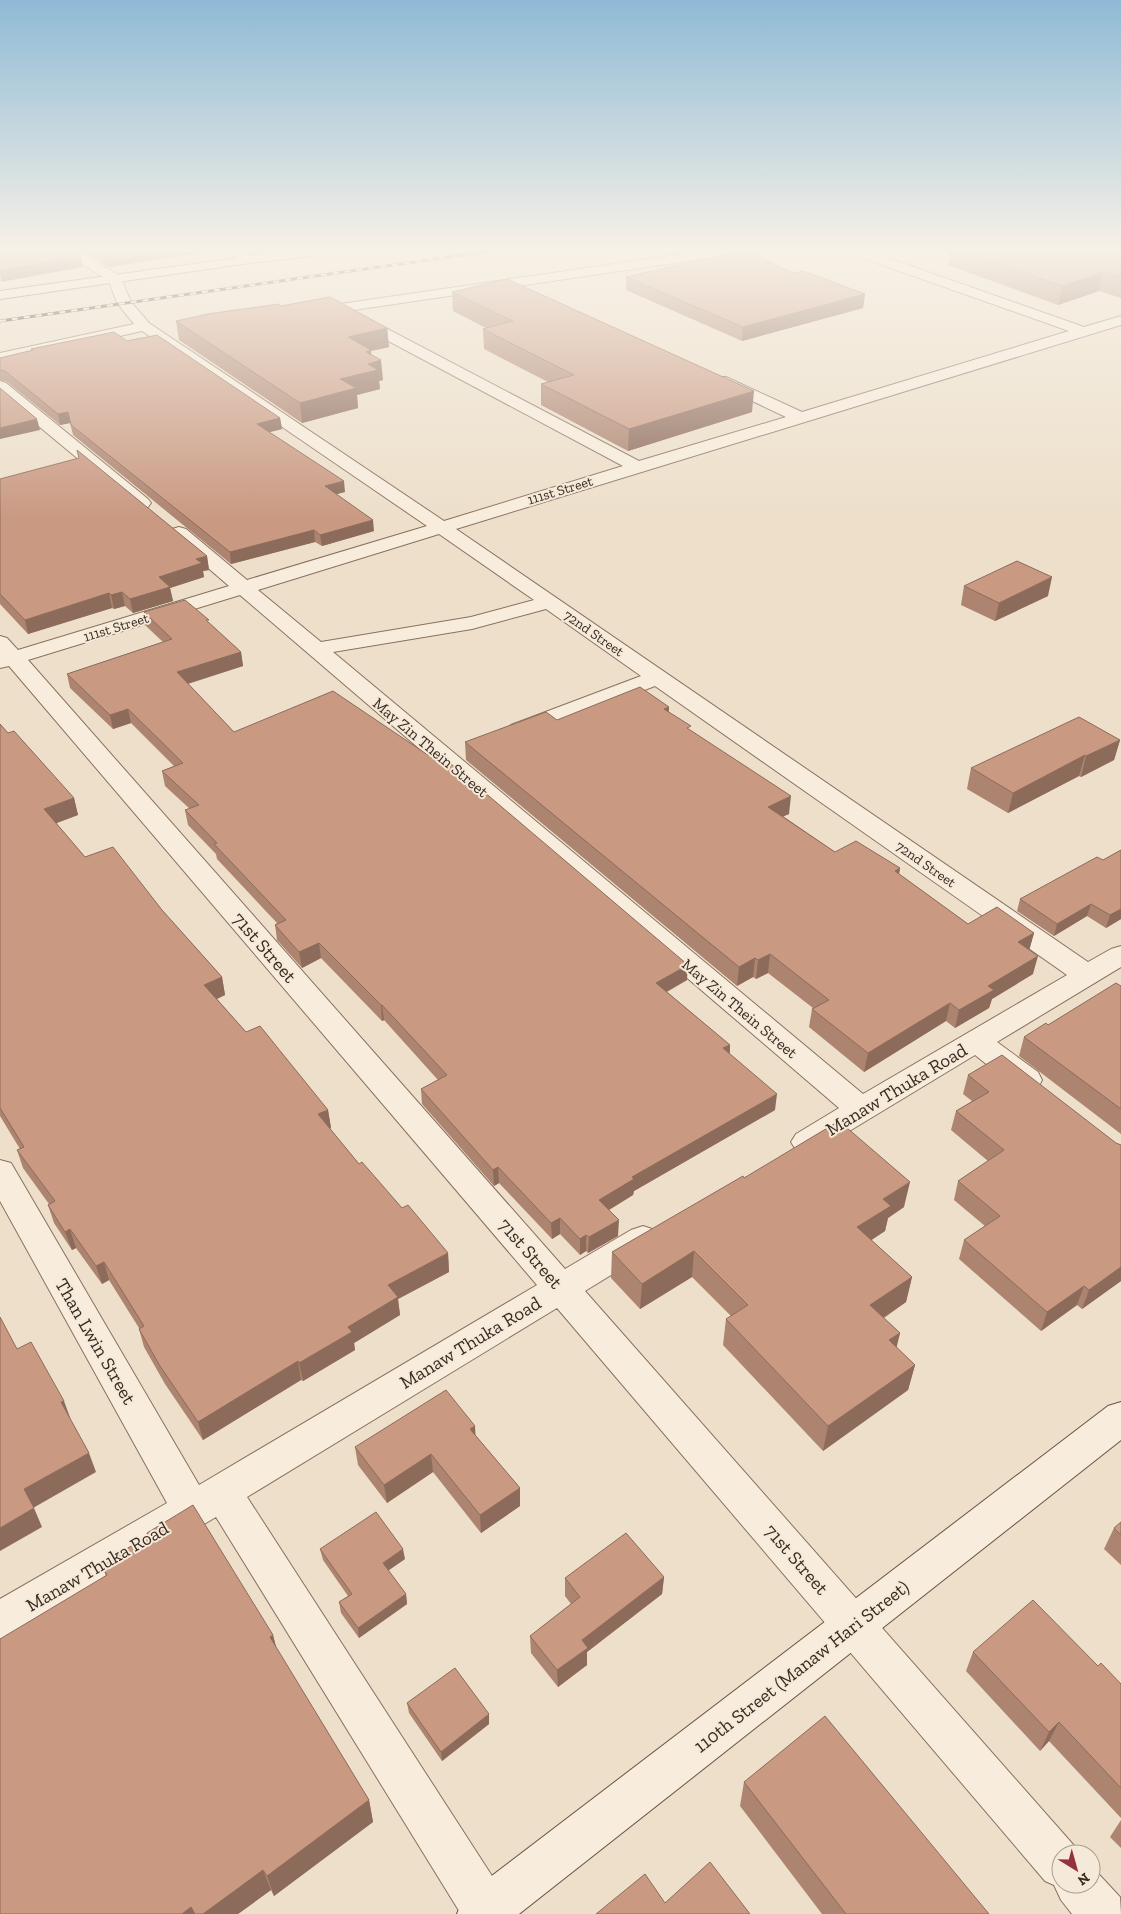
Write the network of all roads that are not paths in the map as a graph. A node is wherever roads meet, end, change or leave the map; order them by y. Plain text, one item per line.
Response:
1 (105, 340) edge
2 (173, 340) edge
3 (396, 340) edge
4 (1051, 340) edge
5 (0, 358) edge
6 (710, 375) edge
7 (0, 386) edge
8 (800, 417) junction
9 (637, 467) junction
10 (440, 526) junction
11 (245, 588) junction
12 (550, 602) junction
13 (316, 649) junction
14 (5, 654) edge
15 (658, 677) junction
16 (500, 737) edge
17 (1121, 955) edge
18 (1087, 975) junction
19 (976, 1041) junction
20 (1045, 1094) edge
21 (860, 1110) junction
22 (783, 1156) edge
23 (0, 1172) edge
24 (672, 1222) edge
25 (560, 1288) junction
26 (1121, 1418) edge
27 (207, 1501) junction
28 (0, 1622) edge
29 (855, 1625) junction
30 (1051, 1853) edge
31 (1086, 1894) edge
32 (483, 1912) edge
33 (1103, 1914) edge

1 - 5 street
2 - 10 street, 72nd Street
3 - 9 street
4 - 8 street, 111st Street
6 - 8 street
7 - 11 street, May Zin Thein Street
8 - 9 street, 111st Street
9 - 10 street, 111st Street
10 - 11 street, 111st Street
10 - 12 street, 72nd Street
11 - 13 street, May Zin Thein Street
11 - 14 street, 111st Street
12 - 13 street
12 - 15 street, 72nd Street
13 - 21 street, May Zin Thein Street
14 - 25 street, 71st Street
15 - 16 street
15 - 18 street, 72nd Street
17 - 18 street, Manaw Thuka Road
18 - 19 street, Manaw Thuka Road
19 - 20 street
19 - 21 street, Manaw Thuka Road
21 - 22 street, Manaw Thuka Road
23 - 27 street, Than Lwin Street
24 - 25 street, Manaw Thuka Road
25 - 27 street, Manaw Thuka Road
25 - 29 street, 71st Street
26 - 29 street, 110th Street (Manaw Hari Street)
27 - 28 street, Manaw Thuka Road
27 - 32 street, Than Lwin Street
29 - 30 street, 71st Street
29 - 32 street, 110th Street (Manaw Hari Street)
31 - 33 street

